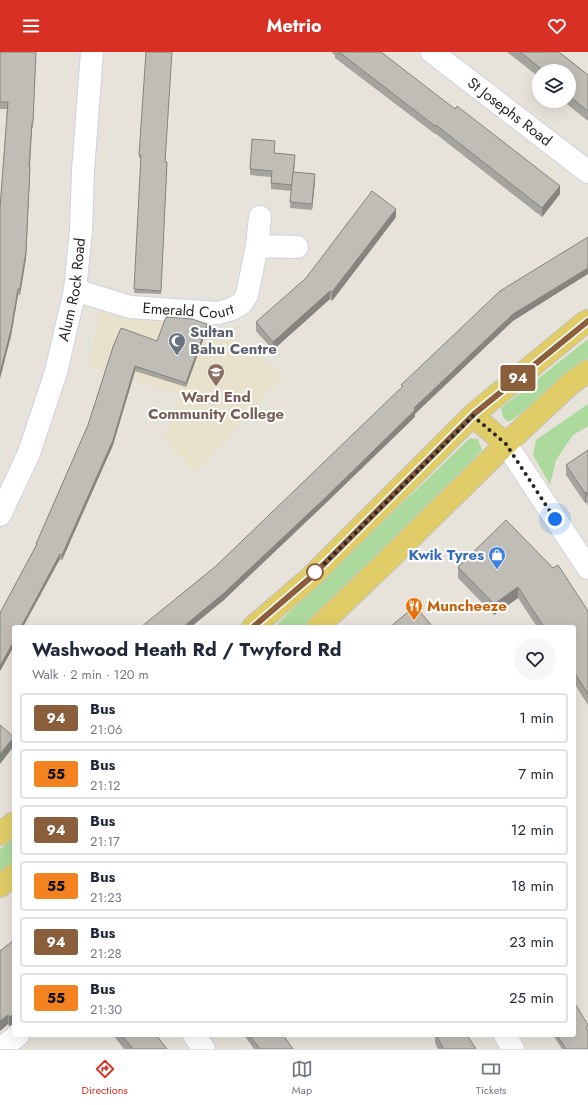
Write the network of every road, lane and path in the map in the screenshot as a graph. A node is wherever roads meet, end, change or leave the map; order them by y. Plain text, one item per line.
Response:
1 (92, 52) edge
2 (432, 52) edge
3 (588, 172) edge
4 (260, 217) dead end
5 (257, 246) junction
6 (297, 247) dead end
7 (75, 290) junction
8 (588, 321) edge
9 (588, 371) edge
10 (473, 416) junction
11 (506, 444) junction
12 (0, 515) edge
13 (588, 568) edge
14 (255, 625) edge
15 (320, 625) edge
16 (12, 825) edge
17 (0, 834) edge
18 (12, 877) edge
19 (0, 886) edge
20 (16, 1037) edge
21 (195, 1037) edge
22 (506, 1037) edge
23 (1, 1049) edge
24 (204, 1049) edge
25 (513, 1049) edge

1 - 7 street, Alum Rock Road
2 - 3 street, St Josephs Road
4 - 5 street, Emerald Court
5 - 6 street
5 - 7 street, Emerald Court
7 - 12 street, Alum Rock Road
8 - 10 main road
9 - 11 main road
10 - 11 main road
10 - 14 main road
11 - 13 street
11 - 15 main road
16 - 17 main road
18 - 19 main road
20 - 23 street
21 - 24 street
22 - 25 street

